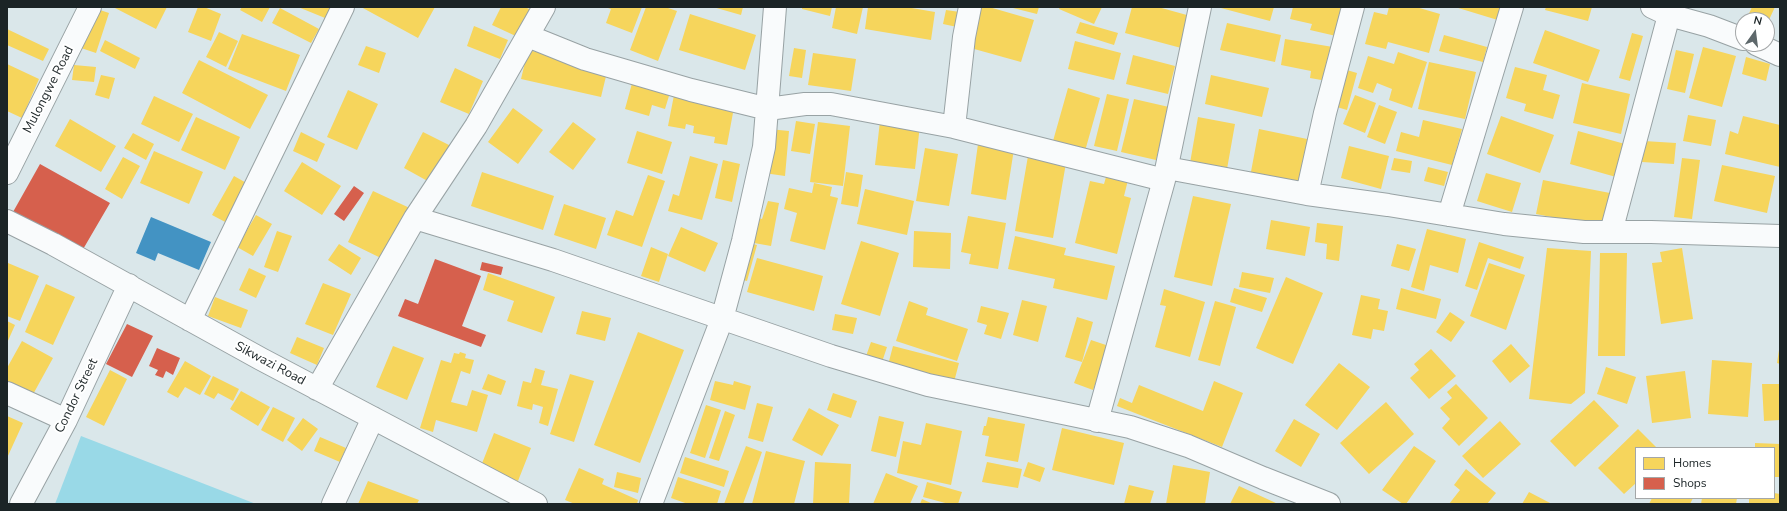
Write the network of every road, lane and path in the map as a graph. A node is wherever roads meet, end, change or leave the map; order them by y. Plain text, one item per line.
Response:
1 (90, 7) edge
2 (343, 7) edge
3 (544, 7) edge
4 (775, 7) edge
5 (970, 7) edge
6 (1200, 7) edge
7 (1353, 7) edge
8 (1512, 7) edge
9 (1661, 11) edge
10 (528, 36) junction
11 (1735, 36) edge
12 (768, 109) junction
13 (954, 127) junction
14 (7, 173) edge
15 (1166, 174) junction
16 (1307, 194) junction
17 (1449, 215) junction
18 (415, 218) junction
19 (7, 221) edge
20 (1611, 232) junction
21 (1780, 236) edge
22 (129, 285) junction
23 (722, 319) junction
24 (190, 320) junction
25 (317, 389) junction
26 (7, 393) edge
27 (373, 418) junction
28 (66, 420) junction
29 (1097, 420) junction
30 (21, 504) edge
31 (333, 504) edge
32 (536, 504) edge
33 (651, 504) edge
34 (1328, 504) edge

1 - 14 street, Mulongwe Road
2 - 24 street
3 - 10 street
4 - 12 street
5 - 13 street
6 - 15 street
7 - 16 street
8 - 17 street
9 - 11 street
9 - 20 street
10 - 12 street
10 - 18 street
12 - 13 street
12 - 23 street
13 - 15 street
15 - 16 street
15 - 29 street
16 - 17 street
17 - 20 street
18 - 23 street
18 - 25 street
19 - 22 street, Sikwazi Road
20 - 21 street
22 - 24 street, Sikwazi Road
22 - 28 street, Condor Street
23 - 29 street
23 - 33 street
24 - 25 street, Sikwazi Road
25 - 27 street, Sikwazi Road
26 - 28 street
27 - 31 street
27 - 32 street, Sikwazi Road
28 - 30 street, Condor Street
29 - 34 street

